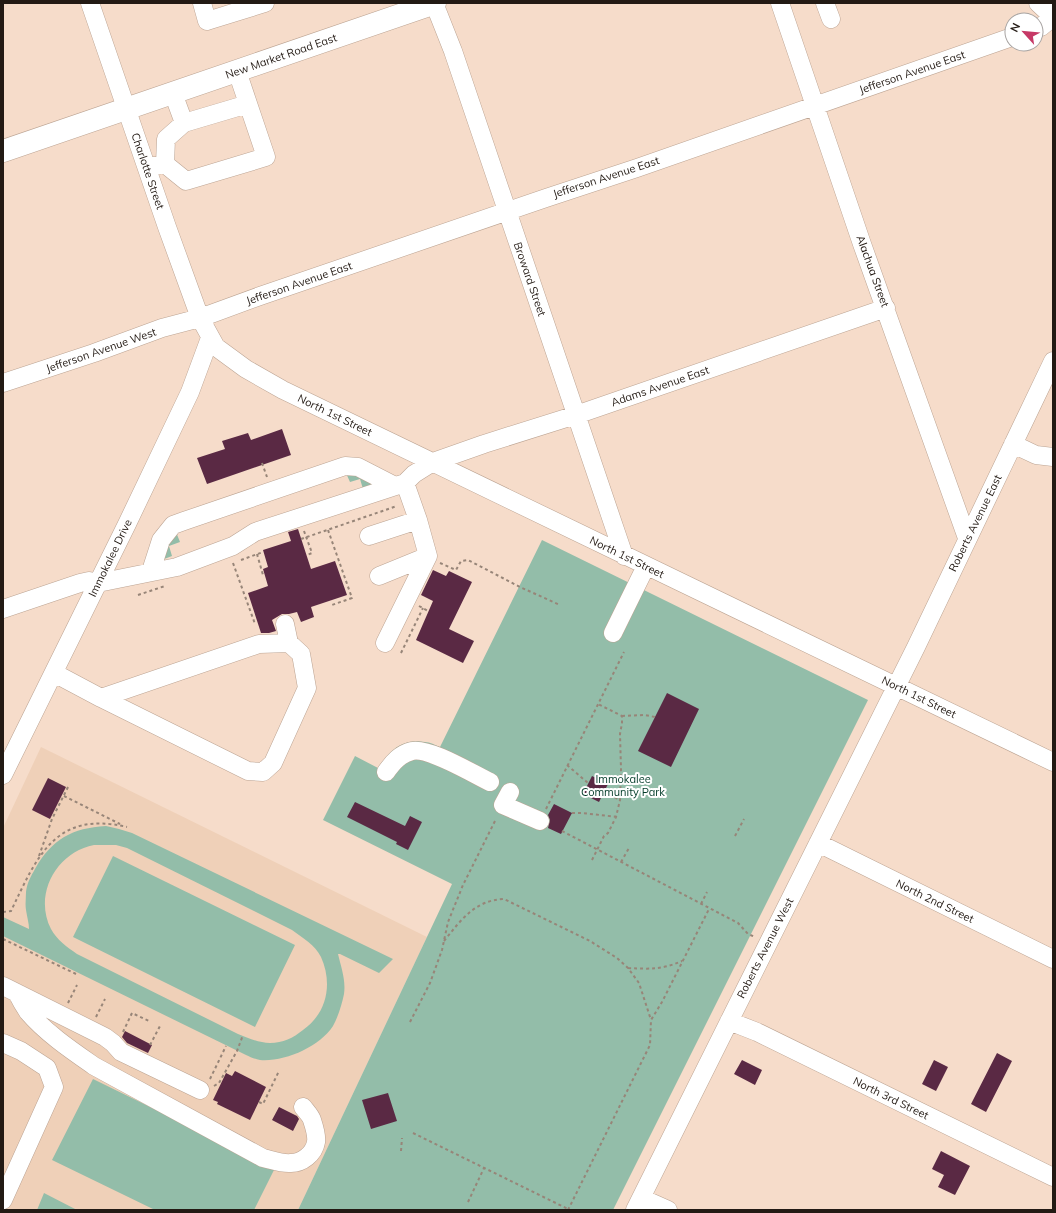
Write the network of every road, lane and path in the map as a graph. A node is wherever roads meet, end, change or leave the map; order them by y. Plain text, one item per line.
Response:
1 (90, 3) edge
2 (202, 3) edge
3 (265, 3) edge
4 (434, 3) edge
5 (1038, 3) edge
6 (784, 4) edge
7 (403, 8) edge
8 (1053, 17) edge
9 (1044, 24) edge
10 (1004, 40) edge
11 (237, 71) junction
12 (173, 93) junction
13 (248, 104) junction
14 (815, 106) junction
15 (126, 109) junction
16 (184, 123) junction
17 (3, 151) edge
18 (165, 164) junction
19 (147, 167) junction
20 (507, 212) junction
21 (886, 308) junction
22 (200, 318) junction
23 (210, 338) junction
24 (1053, 361) edge
25 (3, 383) edge
26 (576, 415) junction
27 (1013, 444) junction
28 (1053, 457) edge
29 (433, 462) junction
30 (262, 463) dead end
31 (269, 484) dead end
32 (400, 485) junction
33 (401, 504) dead end
34 (418, 520) junction
35 (328, 530) junction
36 (369, 536) dead end
37 (307, 537) junction
38 (967, 538) junction
39 (301, 539) dead end
40 (258, 554) dead end
41 (307, 555) dead end
42 (624, 556) junction
43 (432, 558) junction
44 (233, 563) dead end
45 (646, 566) junction
46 (456, 570) junction
47 (151, 572) junction
48 (454, 574) dead end
49 (265, 575) dead end
50 (379, 576) dead end
51 (98, 583) junction
52 (414, 604) dead end
53 (332, 605) dead end
54 (560, 605) dead end
55 (423, 608) junction
56 (3, 609) edge
57 (428, 611) dead end
58 (255, 624) dead end
59 (285, 624) dead end
60 (614, 633) dead end
61 (289, 643) junction
62 (385, 643) dead end
63 (624, 652) dead end
64 (401, 653) dead end
65 (54, 673) junction
66 (896, 686) junction
67 (101, 698) junction
68 (598, 704) junction
69 (622, 716) junction
70 (655, 716) dead end
71 (1053, 762) edge
72 (567, 765) junction
73 (386, 772) dead end
74 (3, 775) edge
75 (490, 782) dead end
76 (588, 783) dead end
77 (68, 787) dead end
78 (604, 792) dead end
79 (64, 796) junction
80 (507, 799) joint
81 (620, 800) junction
82 (572, 813) dead end
83 (617, 817) junction
84 (744, 819) dead end
85 (540, 821) joint
86 (562, 832) dead end
87 (735, 836) dead end
88 (818, 843) junction
89 (629, 848) dead end
90 (597, 850) junction
91 (38, 858) junction
92 (592, 860) dead end
93 (621, 862) junction
94 (707, 892) dead end
95 (701, 904) junction
96 (708, 909) junction
97 (3, 912) edge
98 (3, 939) edge
99 (759, 939) dead end
100 (444, 941) junction
101 (1053, 959) edge
102 (683, 960) junction
103 (628, 968) junction
104 (76, 974) dead end
105 (77, 985) dead end
106 (10, 990) edge
107 (106, 999) dead end
108 (68, 1004) dead end
109 (96, 1018) dead end
110 (651, 1020) junction
111 (149, 1021) dead end
112 (729, 1021) junction
113 (410, 1022) dead end
114 (160, 1026) dead end
115 (123, 1032) dead end
116 (243, 1035) dead end
117 (3, 1042) edge
118 (150, 1044) dead end
119 (226, 1046) dead end
120 (279, 1071) dead end
121 (207, 1086) junction
122 (259, 1102) dead end
123 (303, 1107) dead end
124 (414, 1133) dead end
125 (402, 1138) dead end
126 (401, 1151) dead end
127 (484, 1168) junction
128 (1053, 1178) edge
129 (3, 1200) edge
130 (468, 1202) dead end
131 (638, 1204) edge
132 (569, 1210) edge
133 (668, 1210) edge

1 - 15 street, Charlotte Street
2 - 3 street
4 - 7 main road, New Market Road East
4 - 20 street, Broward Street
5 - 8 street
6 - 14 street, Alachua Street
7 - 11 main road, New Market Road East
8 - 9 street
10 - 14 street, Jefferson Avenue East
11 - 12 main road, New Market Road East
11 - 13 street
12 - 15 main road, New Market Road East
12 - 16 street
13 - 16 street
13 - 18 street
14 - 20 street, Jefferson Avenue East
14 - 21 street, Alachua Street
15 - 17 main road, New Market Road East
15 - 19 street, Charlotte Street
16 - 18 street
18 - 19 street
19 - 22 street, Charlotte Street
20 - 22 street, Jefferson Avenue East
20 - 26 street, Broward Street
21 - 26 street, Adams Avenue East
21 - 38 street, Alachua Street
22 - 23 street, Charlotte Street
22 - 25 street, Jefferson Avenue West
23 - 29 street, North 1st Street
23 - 51 street, Immokalee Drive
24 - 27 street, Roberts Avenue East
26 - 29 street, Adams Avenue East
26 - 42 street, Broward Street
27 - 28 street
27 - 38 street, Roberts Avenue East
29 - 32 street, Adams Avenue East
29 - 42 street, North 1st Street
30 - 31 path
32 - 34 street
32 - 47 street
32 - 47 street
33 - 35 path
34 - 36 street
34 - 43 street
35 - 37 path
35 - 53 path
37 - 39 path
37 - 41 path
38 - 66 street, Roberts Avenue East
40 - 49 path
42 - 45 street, North 1st Street
43 - 46 path
43 - 50 street
43 - 62 street
44 - 58 path
45 - 60 street
45 - 66 street, North 1st Street
46 - 48 path
46 - 54 path
47 - 51 street
51 - 56 street
51 - 65 street, Immokalee Drive
52 - 55 path
55 - 57 path
55 - 64 path
59 - 61 street
61 - 67 street
61 - 67 street
63 - 68 path
65 - 67 street
65 - 74 street, Immokalee Drive
66 - 71 street, North 1st Street
66 - 88 street, Roberts Avenue West
68 - 69 path
68 - 72 path
69 - 70 path
69 - 81 path
72 - 76 path
72 - 85 path
73 - 75 street
77 - 79 path
78 - 81 path
79 - 91 path
79 - 91 path
80 - 85 street
80 - 100 path
81 - 83 path
82 - 83 path
83 - 90 path
84 - 87 path
86 - 90 path
88 - 101 street, North 2nd Street
88 - 112 street, Roberts Avenue West
89 - 93 path
90 - 92 path
90 - 93 path
91 - 97 path
93 - 95 path
94 - 95 path
95 - 96 path
96 - 99 path
96 - 102 path
98 - 104 path
100 - 103 path
100 - 113 path
102 - 103 path
102 - 110 path
103 - 110 path
105 - 108 path
106 - 121 street
106 - 123 street
107 - 109 path
110 - 132 path
111 - 115 path
112 - 128 street, North 3rd Street
112 - 131 street, Roberts Avenue West
114 - 118 path
116 - 121 path
117 - 129 street
119 - 121 path
120 - 122 path
124 - 127 path
125 - 126 path
127 - 130 path
127 - 132 path
131 - 133 street

